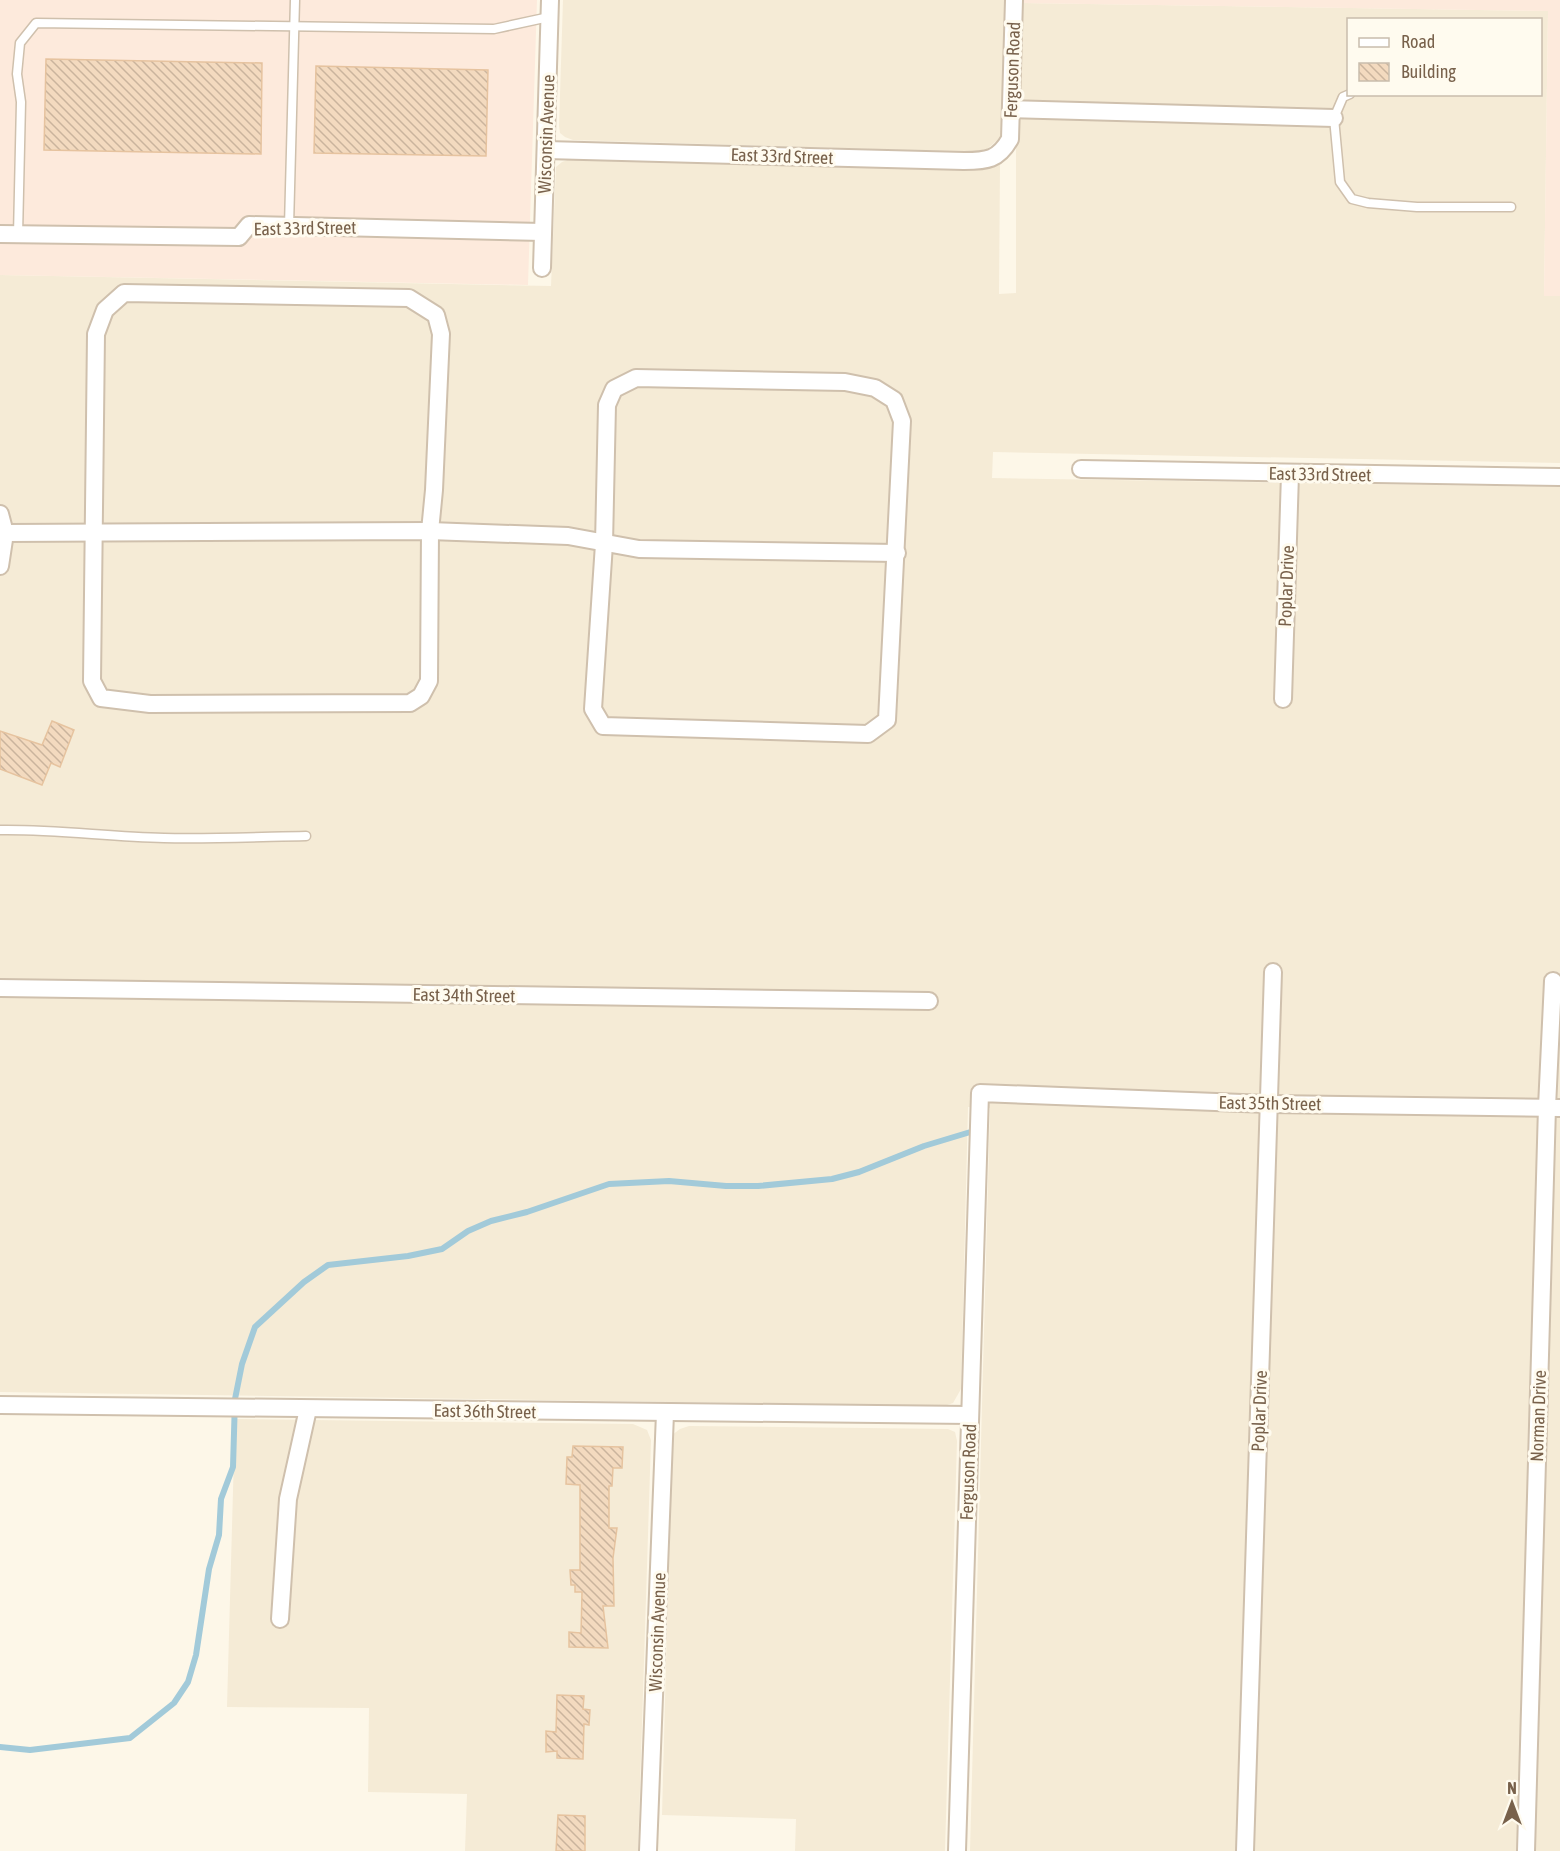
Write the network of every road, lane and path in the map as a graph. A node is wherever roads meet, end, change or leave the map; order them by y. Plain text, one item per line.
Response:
1 (295, 0) edge
2 (1014, 0) edge
3 (549, 8) edge
4 (295, 27) junction
5 (1347, 95) edge
6 (1011, 110) junction
7 (1334, 118) junction
8 (1010, 139) joint
9 (546, 150) junction
10 (1510, 207) dead end
11 (289, 226) junction
12 (543, 232) junction
13 (0, 234) edge
14 (18, 235) junction
15 (542, 268) dead end
16 (1081, 469) dead end
17 (1290, 474) junction
18 (1560, 477) edge
19 (0, 514) edge
20 (430, 531) junction
21 (93, 532) junction
22 (5, 533) junction
23 (604, 544) junction
24 (897, 553) junction
25 (0, 566) edge
26 (1283, 699) dead end
27 (0, 830) edge
28 (306, 836) dead end
29 (1273, 972) dead end
30 (1553, 981) dead end
31 (0, 988) edge
32 (929, 1001) dead end
33 (980, 1092) joint
34 (1269, 1104) junction
35 (1554, 1108) edge
36 (0, 1405) edge
37 (308, 1409) junction
38 (665, 1413) junction
39 (970, 1415) junction
40 (280, 1618) dead end
41 (648, 1851) edge
42 (957, 1851) edge
43 (1245, 1851) edge
44 (1526, 1851) edge

1 - 4 lane
2 - 6 street, Ferguson Road
3 - 4 lane
3 - 9 street, Wisconsin Avenue
4 - 11 lane
4 - 14 lane
5 - 7 lane
6 - 7 street
6 - 8 street, Ferguson Road
7 - 10 lane
8 - 9 street, East 33rd Street
9 - 12 street, Wisconsin Avenue
11 - 12 street, East 33rd Street
11 - 14 street, East 33rd Street
12 - 15 street, Wisconsin Avenue
13 - 14 street, East 33rd Street
16 - 17 street, East 33rd Street
17 - 18 street, East 33rd Street
17 - 26 street, Poplar Drive
19 - 22 street
20 - 21 street
20 - 21 street
20 - 21 street
20 - 23 street
21 - 22 street
22 - 25 street
23 - 24 street
23 - 24 street
23 - 24 street
27 - 28 lane
29 - 34 street, Poplar Drive
30 - 35 street, Norman Drive
31 - 32 street, East 34th Street
33 - 34 street, East 35th Street
33 - 39 street, Ferguson Road
34 - 35 street, East 35th Street
34 - 43 street, Poplar Drive
35 - 44 street, Norman Drive
36 - 37 street, East 36th Street
37 - 38 street, East 36th Street
37 - 40 street
38 - 39 street, East 36th Street
38 - 41 street, Wisconsin Avenue
39 - 42 street, Ferguson Road

